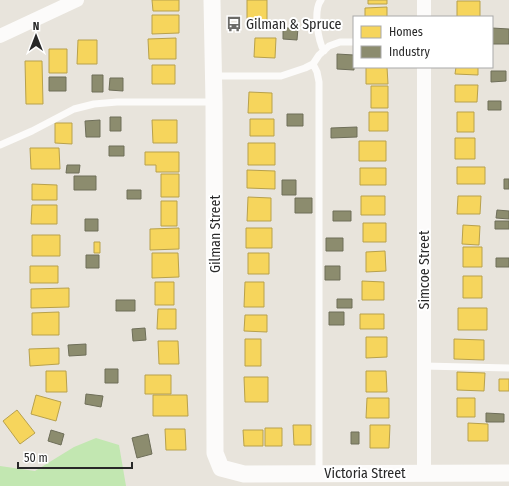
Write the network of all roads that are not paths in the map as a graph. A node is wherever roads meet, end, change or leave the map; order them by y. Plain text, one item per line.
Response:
1 (77, 0) edge
2 (212, 0) edge
3 (321, 0) edge
4 (424, 0) edge
5 (424, 16) edge
6 (0, 36) edge
7 (353, 42) edge
8 (324, 51) junction
9 (313, 64) junction
10 (424, 68) edge
11 (214, 76) junction
12 (214, 102) junction
13 (0, 145) edge
14 (424, 366) junction
15 (509, 368) edge
16 (221, 468) joint
17 (424, 472) junction
18 (320, 473) junction
19 (509, 473) edge

1 - 6 street
2 - 11 street, Gilman Street
3 - 8 lane
4 - 5 street
7 - 8 lane
8 - 9 lane
9 - 11 lane
9 - 18 lane
10 - 14 street, Simcoe Street
11 - 12 street, Gilman Street
12 - 13 lane
12 - 16 street, Gilman Street
14 - 15 lane
14 - 17 street, Simcoe Street
16 - 18 street, Victoria Street
17 - 18 street, Victoria Street
17 - 19 street, Victoria Street

